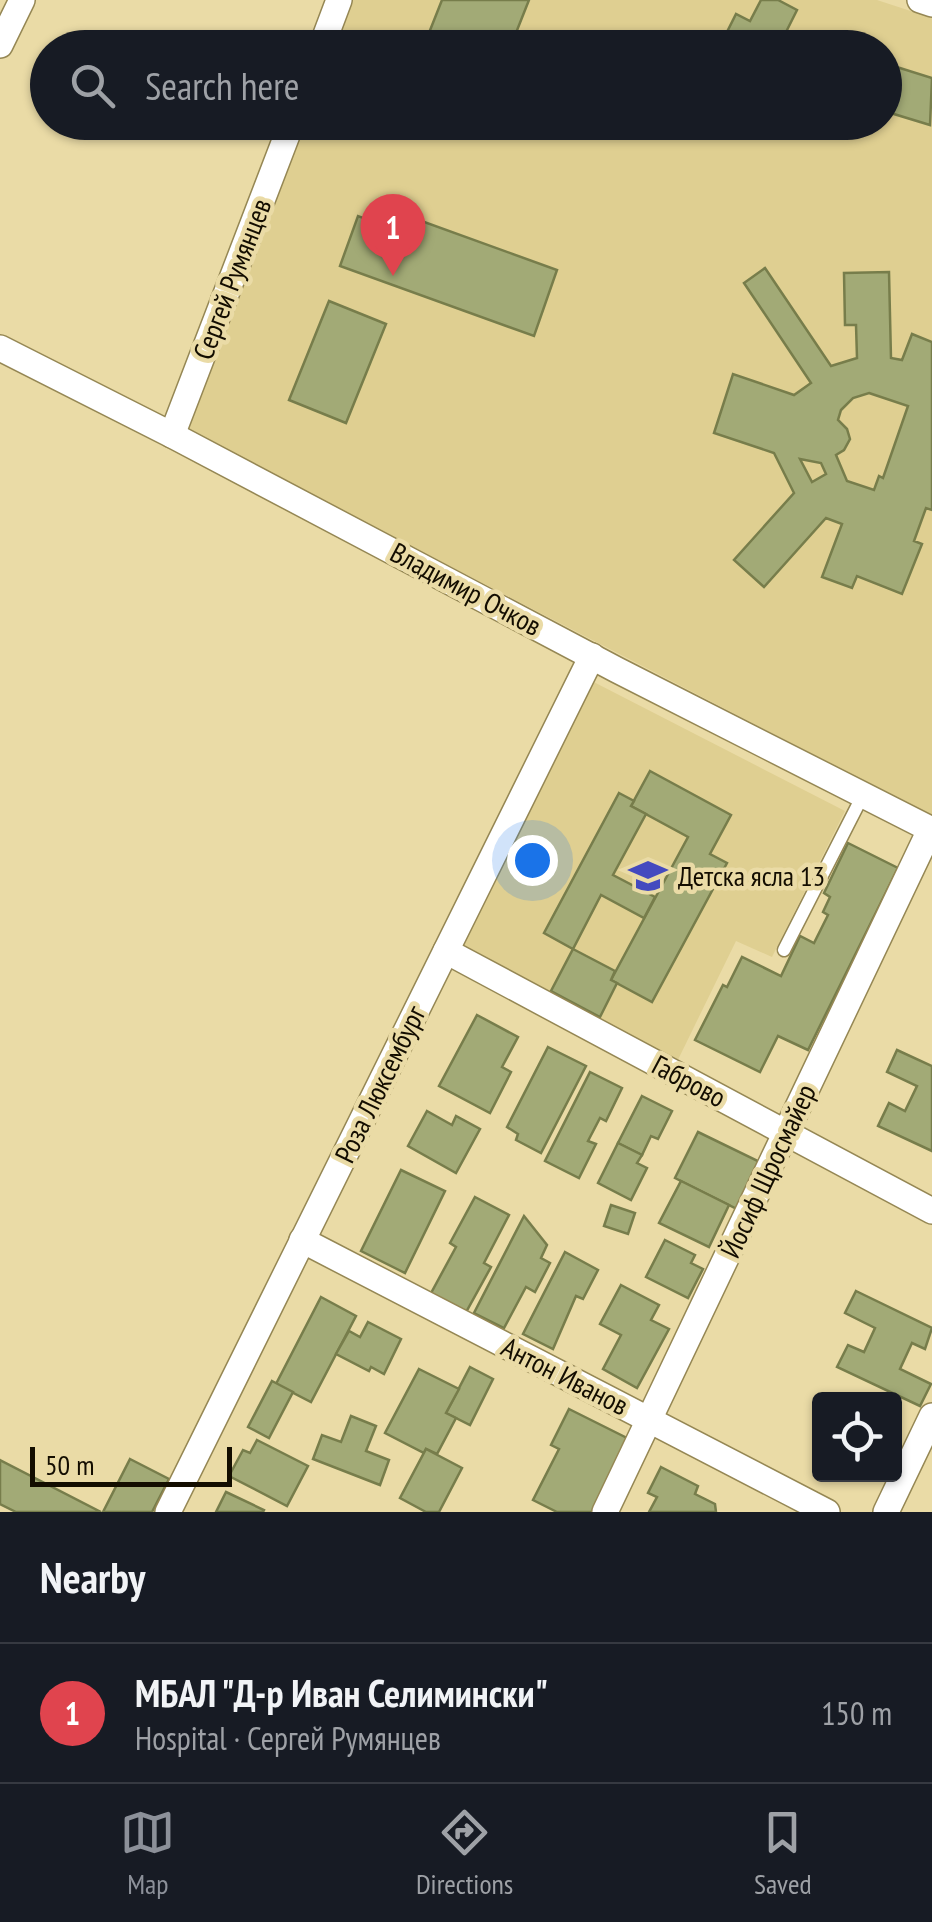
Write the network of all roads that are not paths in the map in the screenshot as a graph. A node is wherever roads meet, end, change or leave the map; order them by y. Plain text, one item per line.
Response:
1 (22, 0) edge
2 (339, 0) edge
3 (920, 0) edge
4 (932, 4) edge
5 (327, 30) edge
6 (0, 45) edge
7 (285, 140) edge
8 (0, 348) edge
9 (172, 435) junction
10 (592, 656) junction
11 (863, 795) junction
12 (931, 830) edge
13 (784, 950) dead end
14 (446, 951) junction
15 (786, 1132) junction
16 (932, 1211) edge
17 (302, 1240) junction
18 (932, 1416) edge
19 (649, 1420) junction
20 (168, 1512) edge
21 (605, 1512) edge
22 (827, 1512) edge
23 (886, 1512) edge

1 - 6 street
2 - 5 street
3 - 4 street
7 - 9 street, Сергей Румянцев
8 - 9 street, Владимир Очков
9 - 10 street, Владимир Очков
10 - 11 street, Владимир Очков
10 - 14 street, Роза Люксембург
11 - 12 street, Владимир Очков
11 - 13 lane
12 - 15 street, Йосиф Щросмайер
14 - 15 street, Габрово
14 - 17 street, Роза Люксембург
15 - 16 street, Габрово
15 - 19 street, Йосиф Щросмайер
17 - 19 street, Антон Иванов
17 - 20 street, Роза Люксембург
18 - 23 street
19 - 21 street, Йосиф Щросмайер
19 - 22 street, Антон Иванов

